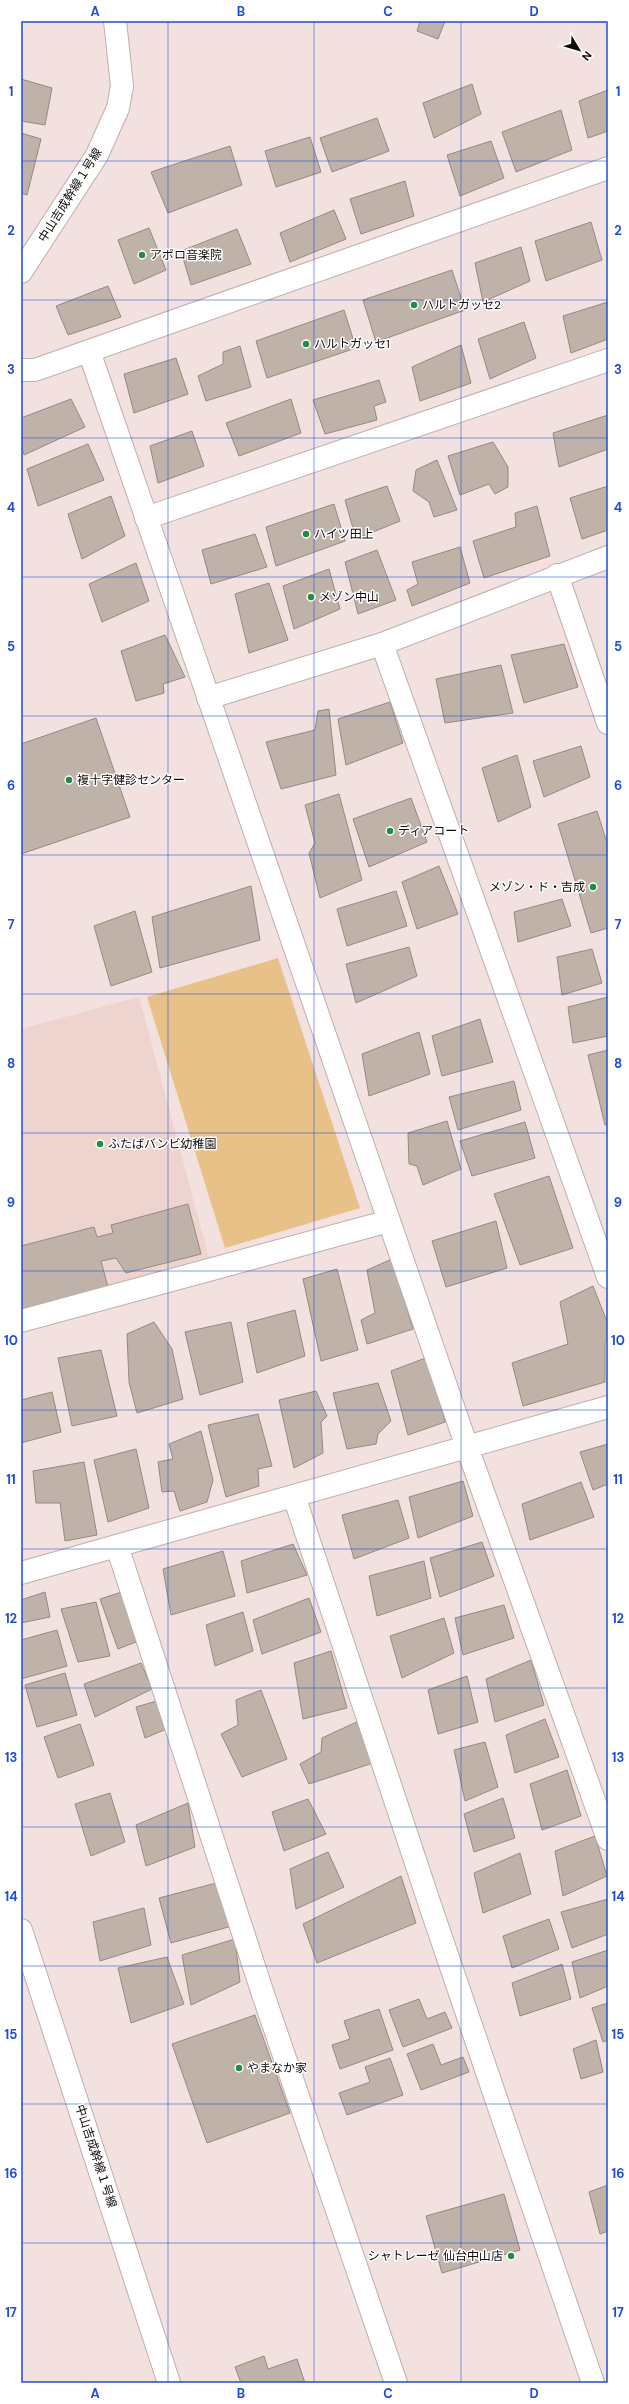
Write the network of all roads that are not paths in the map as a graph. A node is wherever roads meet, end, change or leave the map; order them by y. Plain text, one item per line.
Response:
1 (115, 21) edge
2 (608, 168) edge
3 (21, 272) edge
4 (88, 351) junction
5 (608, 360) edge
6 (21, 370) edge
7 (146, 518) junction
8 (608, 557) edge
9 (557, 575) junction
10 (382, 644) junction
11 (208, 698) junction
12 (608, 723) edge
13 (389, 1221) junction
14 (608, 1277) edge
15 (21, 1321) edge
16 (608, 1407) edge
17 (467, 1447) junction
18 (294, 1496) junction
19 (117, 1546) junction
20 (21, 1573) edge
21 (608, 1839) edge
22 (21, 1930) edge
23 (169, 2383) edge
24 (396, 2383) edge
25 (593, 2383) edge

1 - 3 street, 中山吉成幹線１号線
2 - 4 street
4 - 6 street
4 - 7 street
5 - 7 street
7 - 11 street
8 - 9 street
9 - 10 street
9 - 12 street
10 - 11 street
10 - 14 street
11 - 13 street
13 - 15 street
13 - 17 street
16 - 17 street
17 - 18 street
17 - 21 street
18 - 19 street
18 - 25 street
19 - 20 street
19 - 24 street
22 - 23 street, 中山吉成幹線１号線

